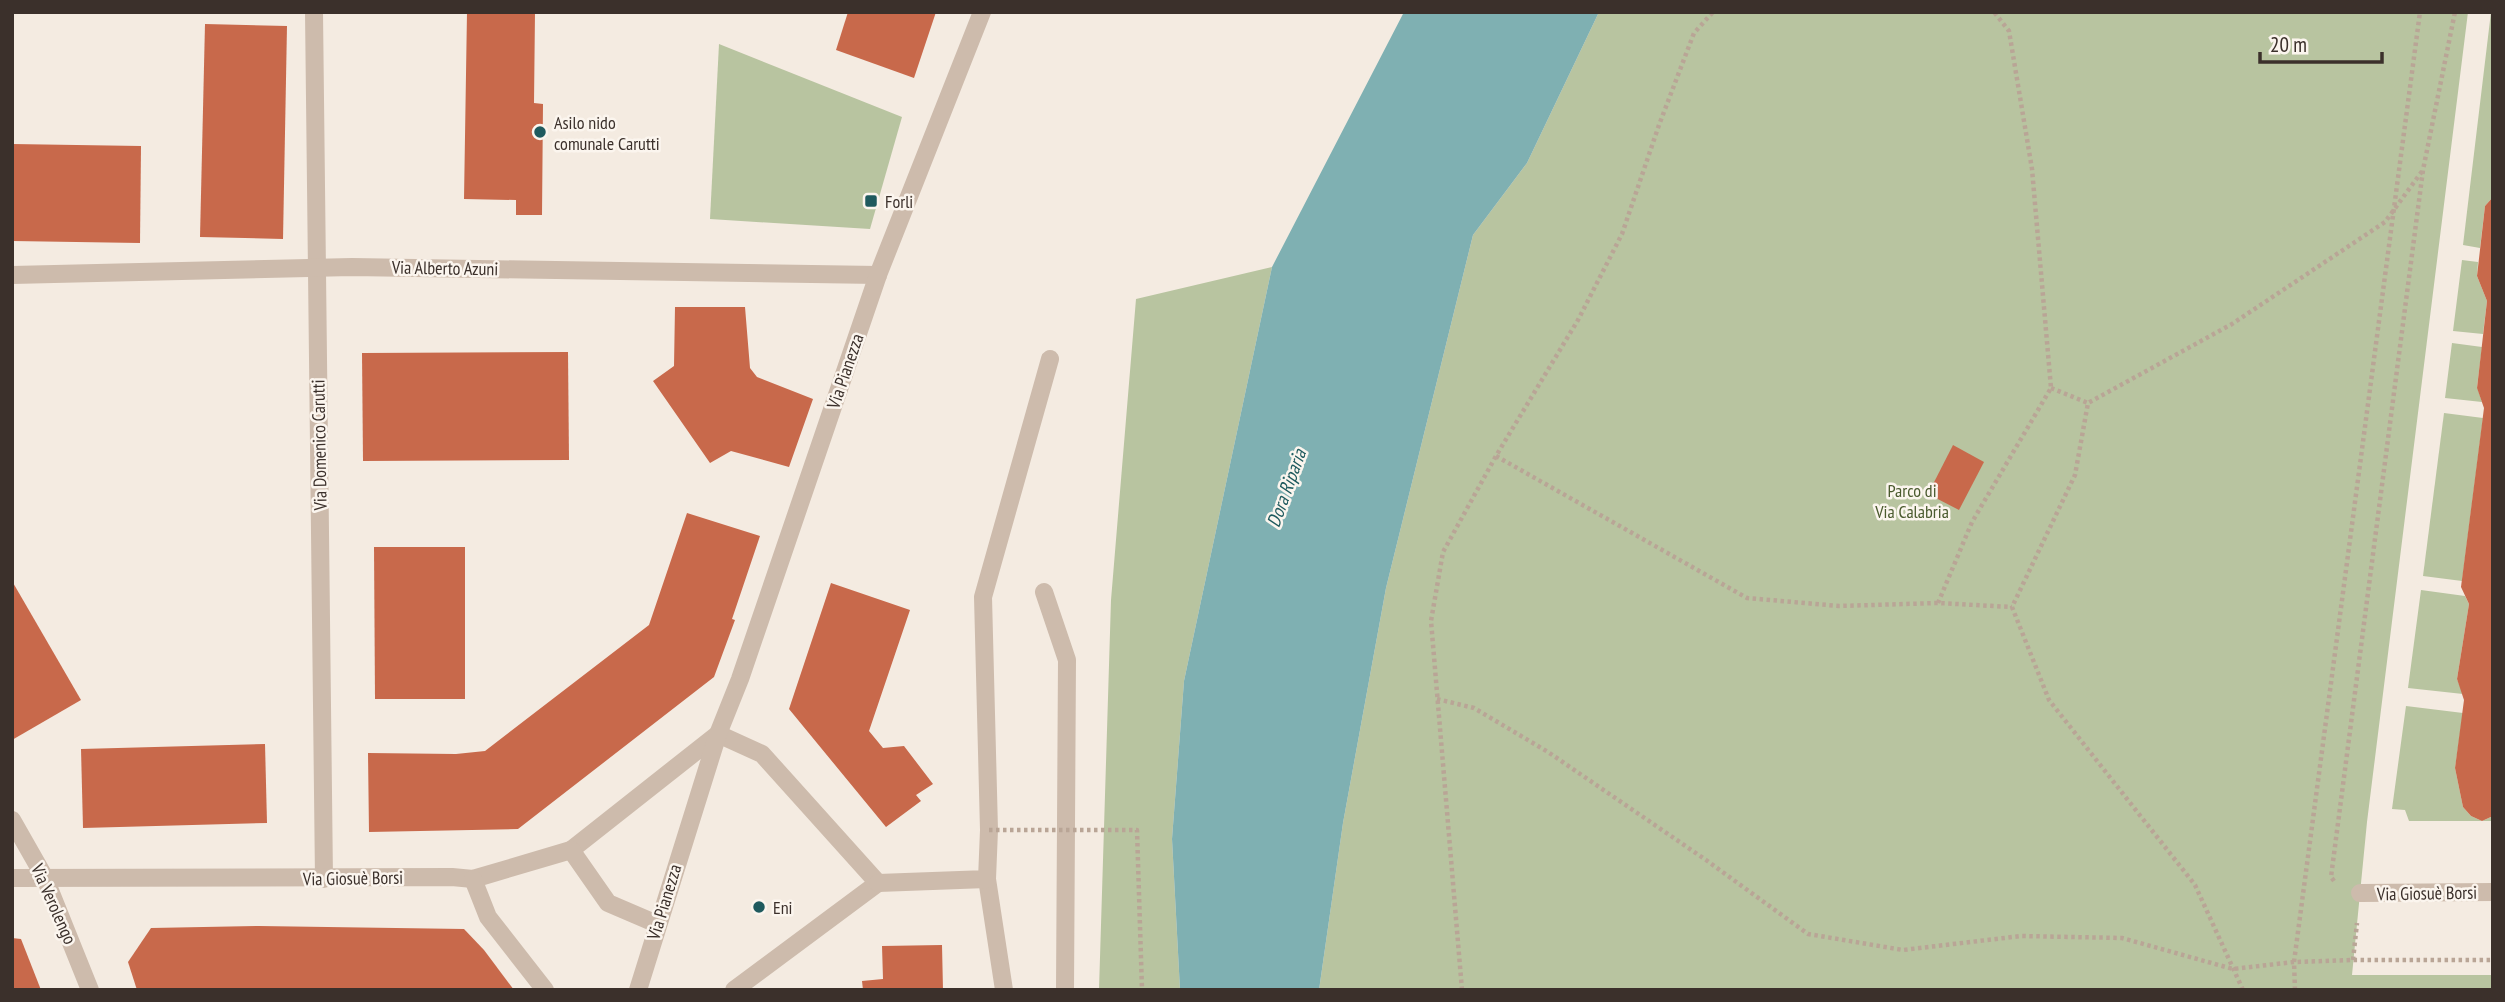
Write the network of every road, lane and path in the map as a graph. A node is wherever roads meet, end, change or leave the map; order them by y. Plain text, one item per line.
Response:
1 (314, 12) edge
2 (982, 12) edge
3 (1713, 12) edge
4 (1994, 12) edge
5 (2420, 12) edge
6 (2455, 12) edge
7 (2423, 170) junction
8 (2394, 211) junction
9 (316, 267) junction
10 (12, 275) edge
11 (878, 275) junction
12 (1050, 359) dead end
13 (2051, 388) junction
14 (2088, 403) junction
15 (1496, 456) junction
16 (1044, 592) dead end
17 (1938, 603) junction
18 (2012, 607) junction
19 (1437, 699) junction
20 (718, 734) junction
21 (12, 820) edge
22 (989, 830) junction
23 (571, 850) junction
24 (12, 878) edge
25 (45, 878) junction
26 (324, 878) junction
27 (473, 879) junction
28 (986, 879) junction
29 (878, 883) junction
30 (2493, 892) edge
31 (2360, 893) junction
32 (657, 924) junction
33 (2353, 960) junction
34 (2493, 960) edge
35 (2294, 962) junction
36 (2233, 969) junction
37 (90, 990) edge
38 (545, 990) edge
39 (638, 990) edge
40 (734, 990) edge
41 (1004, 990) edge
42 (1065, 990) edge
43 (1142, 990) edge
44 (1462, 990) edge
45 (2243, 990) edge
46 (2295, 990) edge

1 - 9 street, Via Domenico Carutti
2 - 11 street, Via Pianezza
3 - 15 path
4 - 13 path
5 - 8 path
6 - 7 path
7 - 8 path
7 - 31 path
8 - 14 path
8 - 35 path
9 - 10 street, Via Alberto Azuni
9 - 11 street, Via Alberto Azuni
9 - 26 street, Via Domenico Carutti
11 - 20 street, Via Pianezza
12 - 22 street
13 - 14 path
13 - 17 path
14 - 18 path
15 - 17 path
15 - 19 path
16 - 42 street
17 - 18 path
18 - 36 path
19 - 36 path
19 - 44 path
20 - 23 street, Via Pianezza
20 - 29 street
20 - 32 street, Via Pianezza
21 - 25 street, Via Verolengo
22 - 28 street
22 - 43 path, bridge
23 - 27 street, Via Giosuè Borsi
23 - 32 street
24 - 25 street, Via Giosuè Borsi
25 - 26 street, Via Giosuè Borsi
25 - 37 street, Via Verolengo
26 - 27 street, Via Giosuè Borsi
27 - 38 street
28 - 29 street
28 - 41 street
29 - 40 street
30 - 31 street, Via Giosuè Borsi
31 - 33 path
32 - 39 street, Via Pianezza
33 - 34 path
33 - 35 path
35 - 36 path
35 - 46 path
36 - 45 path

